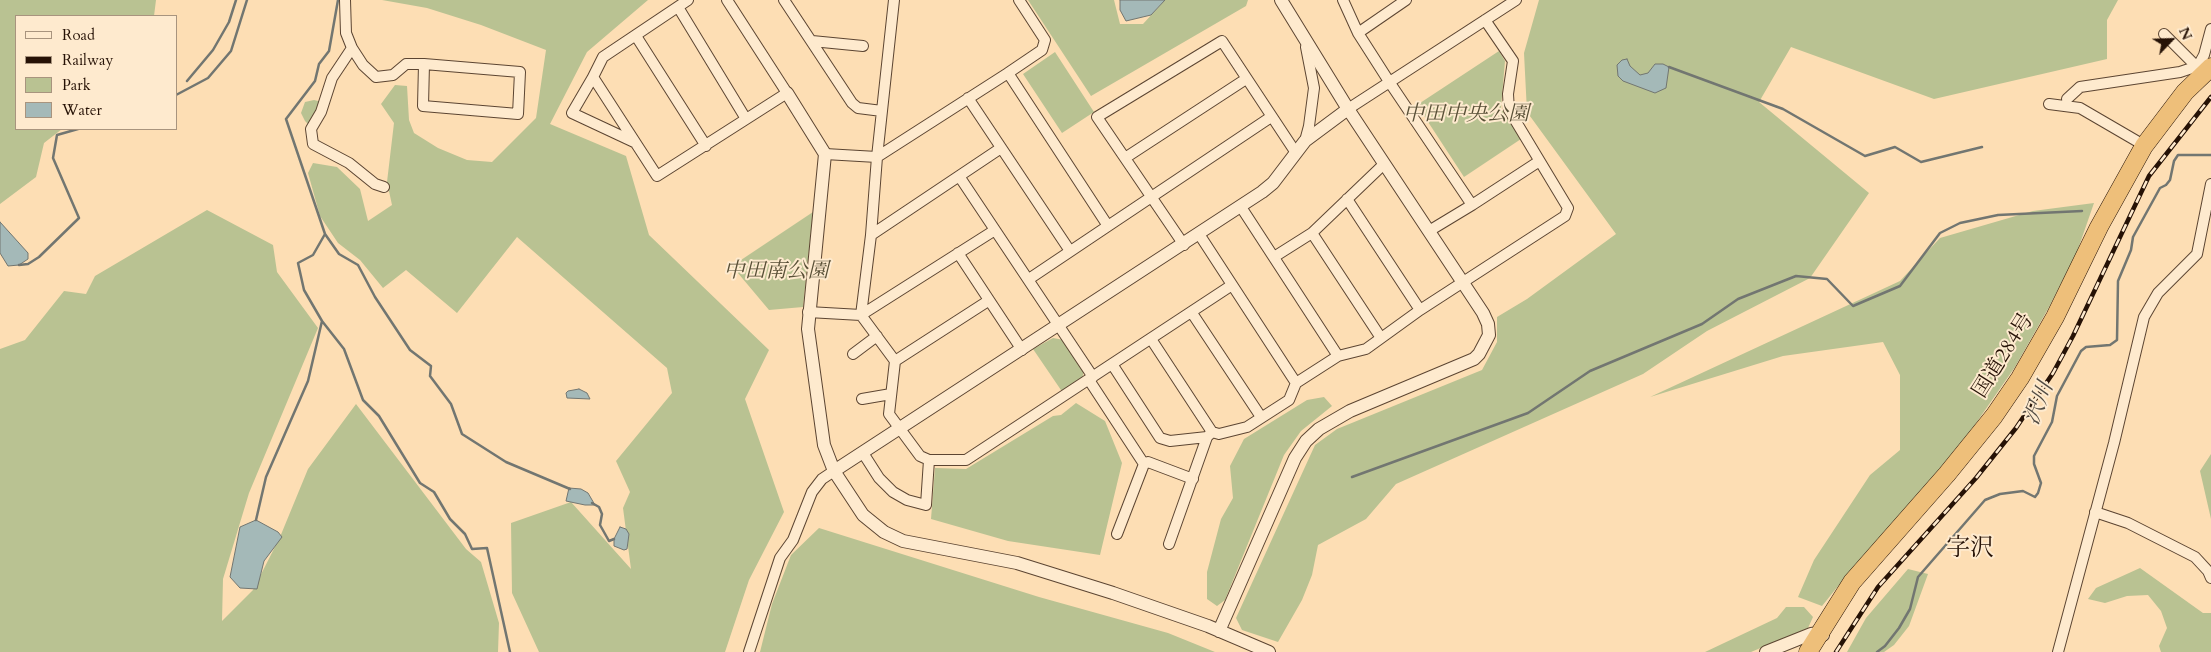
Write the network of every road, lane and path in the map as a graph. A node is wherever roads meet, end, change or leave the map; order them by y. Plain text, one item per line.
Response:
1 (345, 0) edge
2 (688, 0) edge
3 (727, 0) edge
4 (784, 0) edge
5 (894, 0) edge
6 (1019, 0) edge
7 (1281, 0) edge
8 (1343, 0) edge
9 (1405, 0) edge
10 (1516, 0) edge
11 (678, 7) junction
12 (1485, 20) junction
13 (2211, 29) edge
14 (1358, 33) junction
15 (2164, 34) dead end
16 (636, 36) junction
17 (1304, 38) junction
18 (812, 40) junction
19 (863, 46) dead end
20 (352, 48) junction
21 (424, 64) junction
22 (2207, 72) edge
23 (1008, 73) junction
24 (593, 76) junction
25 (1246, 79) junction
26 (1390, 83) junction
27 (787, 93) junction
28 (968, 98) junction
29 (2067, 99) dead end
30 (2049, 104) dead end
31 (1348, 109) junction
32 (882, 111) junction
33 (1271, 117) junction
34 (746, 119) junction
35 (1305, 140) junction
36 (634, 142) junction
37 (706, 146) junction
38 (1001, 148) junction
39 (2148, 148) junction
40 (1296, 153) junction
41 (825, 154) junction
42 (877, 157) junction
43 (1125, 158) junction
44 (1538, 162) junction
45 (1384, 164) junction
46 (959, 176) junction
47 (2211, 184) edge
48 (384, 186) dead end
49 (1151, 197) junction
50 (1347, 199) junction
51 (1472, 205) junction
52 (1241, 207) junction
53 (1108, 226) junction
54 (995, 230) junction
55 (1429, 231) junction
56 (1312, 232) junction
57 (871, 234) junction
58 (1199, 234) junction
59 (1184, 245) junction
60 (1070, 252) junction
61 (958, 253) junction
62 (1274, 257) junction
63 (1028, 279) junction
64 (1463, 282) junction
65 (1232, 285) junction
66 (988, 301) junction
67 (1420, 310) junction
68 (808, 312) junction
69 (1192, 313) junction
70 (861, 315) junction
71 (1059, 325) junction
72 (877, 336) junction
73 (1381, 338) junction
74 (1151, 339) junction
75 (1022, 350) junction
76 (853, 354) dead end
77 (1338, 356) junction
78 (895, 361) junction
79 (1112, 364) junction
80 (1091, 378) junction
81 (1296, 383) junction
82 (891, 394) junction
83 (862, 398) dead end
84 (1261, 417) junction
85 (901, 429) junction
86 (1209, 434) junction
87 (863, 453) junction
88 (929, 460) junction
89 (1144, 464) junction
90 (834, 471) junction
91 (1193, 479) junction
92 (2095, 512) junction
93 (1117, 534) dead end
94 (1169, 544) dead end
95 (2210, 571) edge
96 (1219, 631) junction
97 (1822, 641) edge
98 (749, 652) edge
99 (1269, 652) edge
100 (1766, 652) edge
101 (1808, 652) edge
102 (2058, 652) edge

1 - 20 street
2 - 11 street
3 - 27 street
4 - 18 street
5 - 32 street
6 - 23 street
7 - 17 street
8 - 14 street
9 - 14 street
10 - 12 street
11 - 16 street
11 - 34 street
12 - 26 street
12 - 44 street
13 - 22 street
14 - 26 street
15 - 22 street
16 - 24 street
16 - 37 street
17 - 31 street
17 - 35 street
18 - 19 street
18 - 32 street
20 - 21 street
20 - 48 street
21 - 21 street
22 - 29 street
22 - 39 highway, 国道284号
23 - 28 street
23 - 53 street
24 - 36 street
24 - 36 street
25 - 33 street
25 - 43 street
25 - 43 street
26 - 31 street
26 - 51 street
27 - 34 street
27 - 41 street
28 - 38 street
28 - 42 street
30 - 39 street
31 - 35 street
31 - 45 street
32 - 42 street
33 - 40 street
33 - 49 street
34 - 37 street
35 - 40 street
36 - 37 street
38 - 46 street
38 - 60 street
39 - 97 highway, 国道284号
40 - 52 street
41 - 42 street
41 - 68 street
42 - 57 street
43 - 49 street
44 - 51 street
44 - 64 street
45 - 50 street
45 - 55 street
46 - 54 street
46 - 57 street
47 - 92 street
49 - 53 street
49 - 59 street
50 - 56 street
50 - 67 street
51 - 55 street
52 - 58 street
52 - 62 street
53 - 60 street
54 - 61 street
54 - 63 street
55 - 64 street
56 - 62 street
56 - 73 street
57 - 70 street
58 - 59 street
58 - 65 street
59 - 71 street
60 - 63 street
61 - 66 street
61 - 70 street
62 - 77 street
63 - 71 street
64 - 67 street
64 - 96 street
65 - 69 street
65 - 81 street
66 - 75 street
66 - 78 street
67 - 73 street
68 - 70 street
68 - 90 street
69 - 74 street
69 - 84 street
70 - 72 street
71 - 75 street
71 - 80 street
72 - 76 street
72 - 78 street
73 - 77 street
74 - 79 street
74 - 86 street
75 - 85 street
77 - 81 street
78 - 82 street
79 - 80 street
79 - 86 street
80 - 88 street
80 - 89 street
81 - 84 street
82 - 83 street
82 - 85 street
84 - 86 street
85 - 87 street
85 - 88 street
86 - 91 street
87 - 88 street
87 - 90 street
89 - 91 street
89 - 93 street
90 - 96 street
90 - 98 street
91 - 94 street
92 - 95 street
92 - 102 street
96 - 99 street
97 - 100 street
97 - 101 highway, 国道284号

